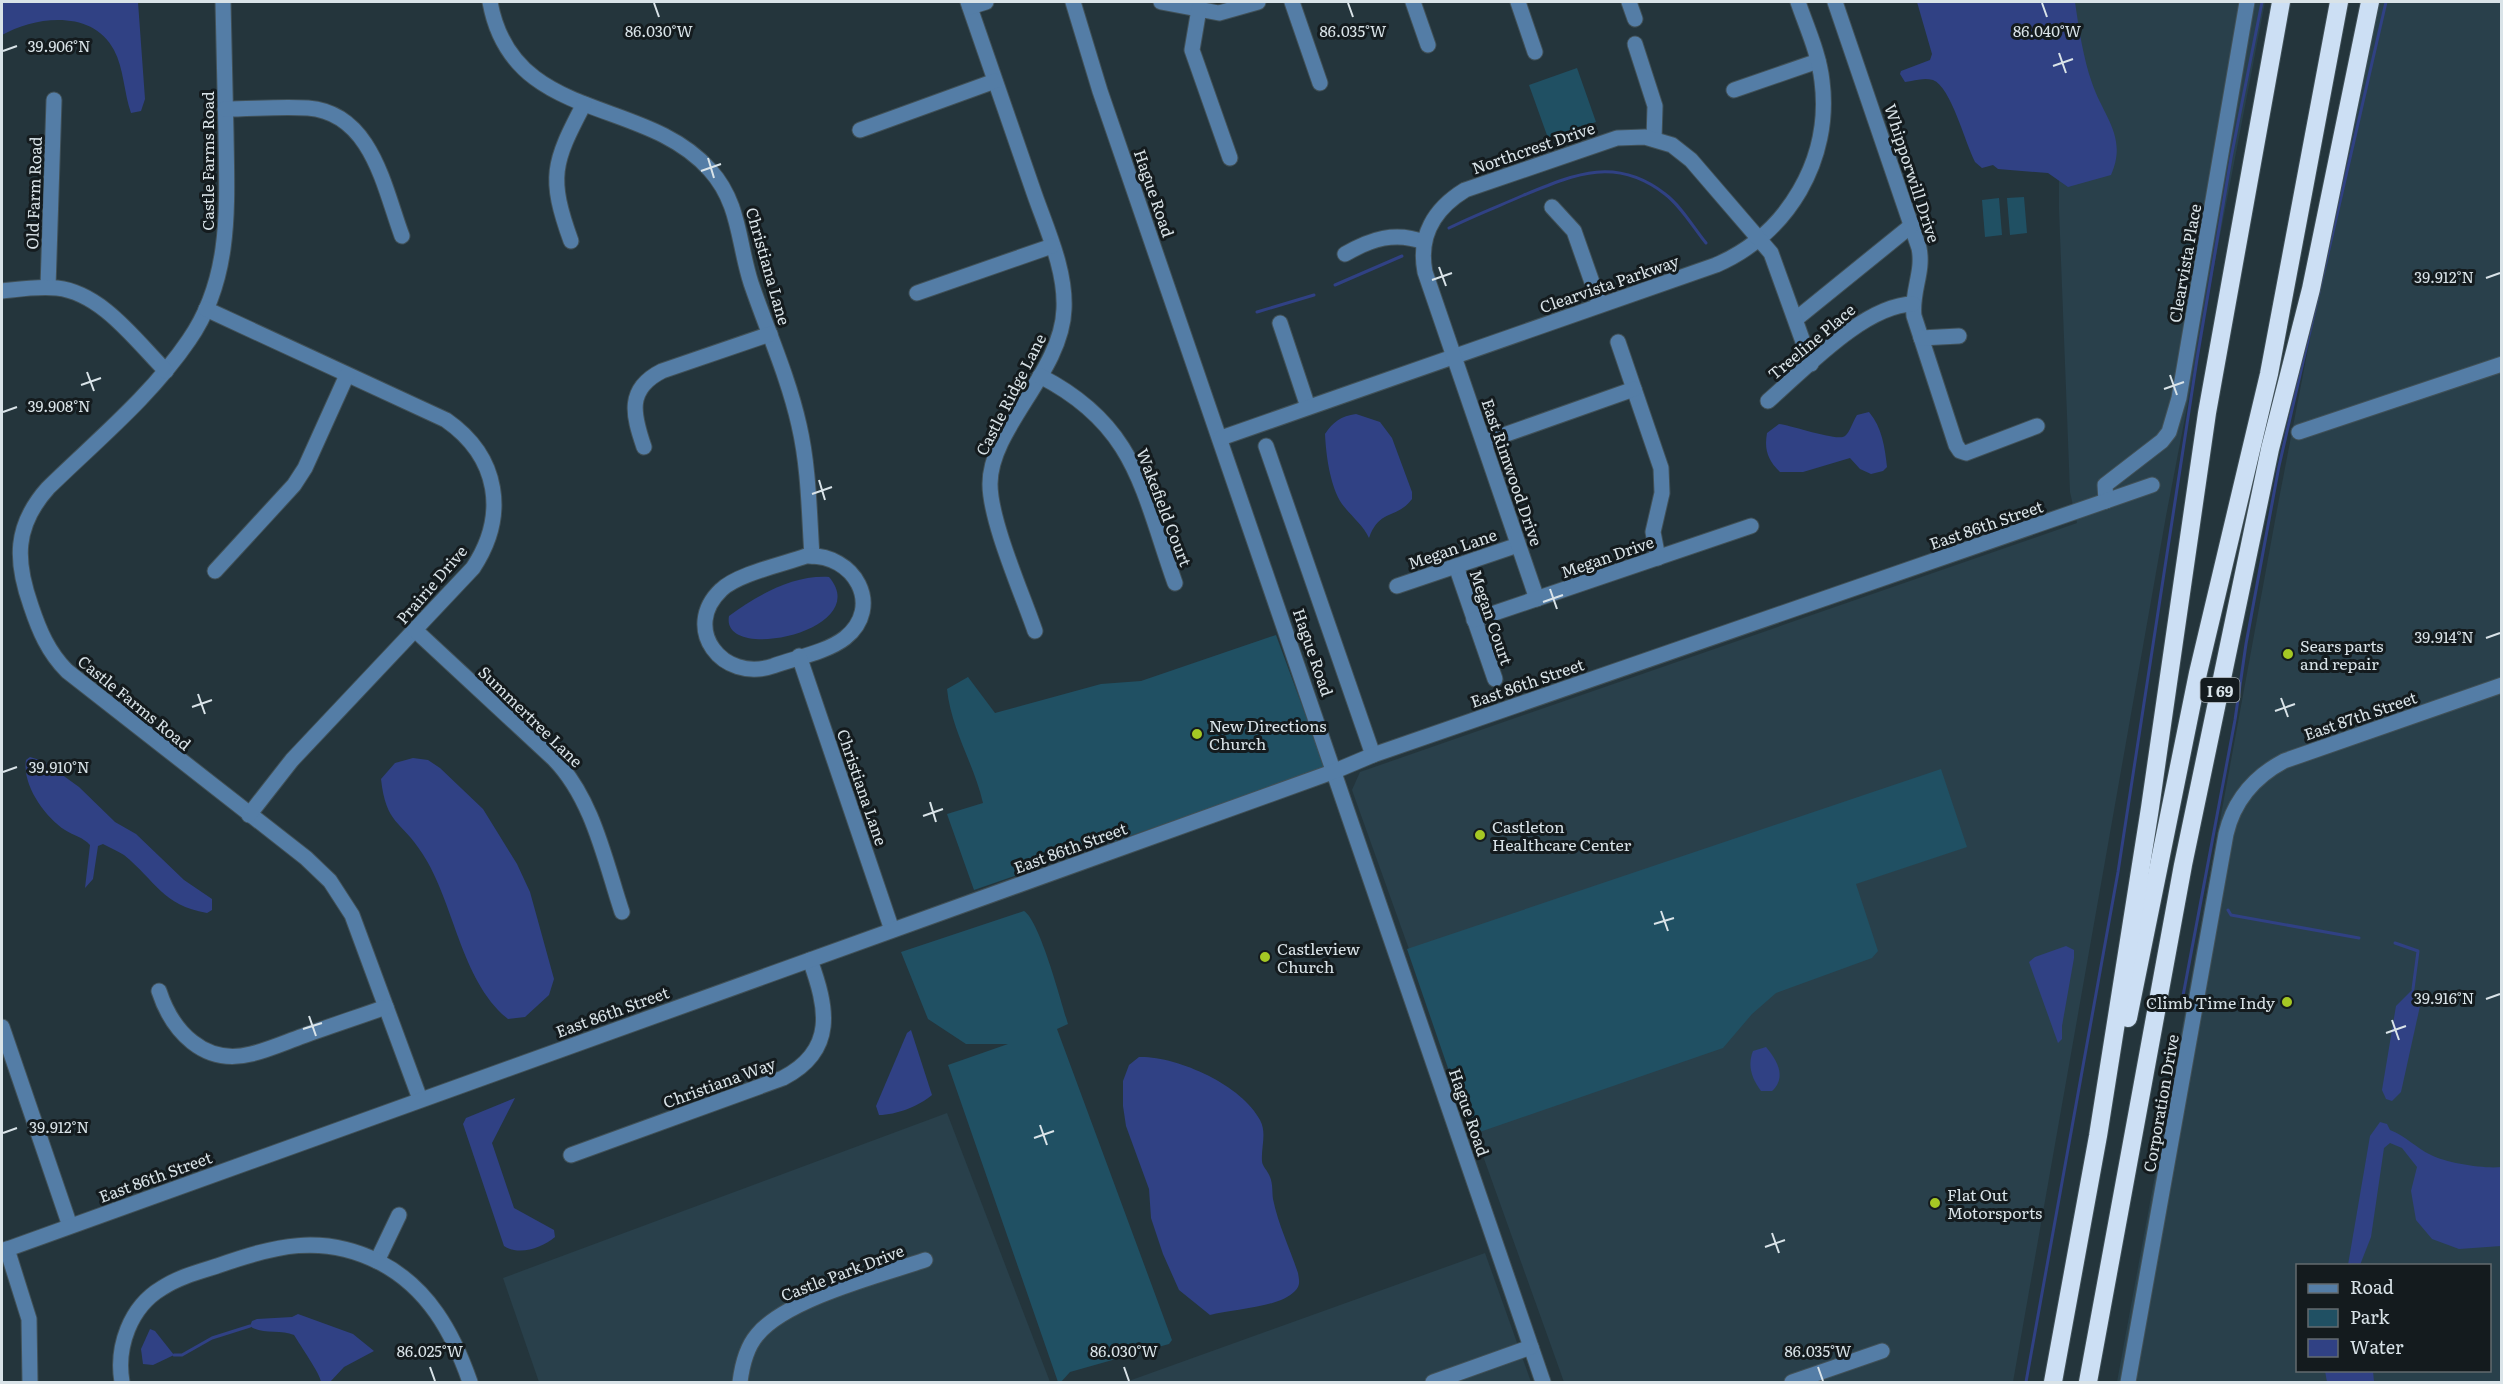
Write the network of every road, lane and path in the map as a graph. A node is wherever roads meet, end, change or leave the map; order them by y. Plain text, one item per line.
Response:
1 (223, 2) edge
2 (490, 2) edge
3 (986, 2) edge
4 (1073, 2) edge
5 (1161, 2) edge
6 (1258, 2) edge
7 (1292, 2) edge
8 (1413, 2) edge
9 (1518, 2) edge
10 (1629, 2) edge
11 (1798, 2) edge
12 (1835, 2) edge
13 (2247, 2) edge
14 (2281, 2) edge
15 (2339, 2) edge
16 (2370, 2) edge
17 (969, 4) edge
18 (1199, 9) junction
19 (1635, 19) dead end
20 (1635, 44) dead end
21 (1428, 45) dead end
22 (1535, 52) dead end
23 (1818, 60) junction
24 (996, 81) junction
25 (1320, 83) dead end
26 (1734, 90) dead end
27 (54, 100) dead end
28 (584, 104) junction
29 (225, 109) junction
30 (860, 130) dead end
31 (1654, 139) junction
32 (1230, 159) dead end
33 (1552, 207) dead end
34 (1912, 225) junction
35 (402, 236) dead end
36 (1759, 239) junction
37 (571, 241) dead end
38 (1424, 242) junction
39 (1052, 246) junction
40 (1345, 254) dead end
41 (48, 287) junction
42 (2, 291) edge
43 (917, 293) dead end
44 (1913, 304) junction
45 (1600, 305) junction
46 (206, 309) junction
47 (1796, 319) junction
48 (1280, 323) dead end
49 (770, 334) junction
50 (1959, 336) dead end
51 (1921, 338) junction
52 (1618, 342) dead end
53 (1455, 356) junction
54 (1811, 364) junction
55 (2502, 364) edge
56 (166, 371) junction
57 (347, 375) junction
58 (1040, 376) junction
59 (1634, 389) junction
60 (1767, 401) dead end
61 (1308, 407) junction
62 (2037, 426) dead end
63 (2299, 432) dead end
64 (1221, 438) junction
65 (1484, 442) junction
66 (1266, 446) dead end
67 (644, 447) dead end
68 (2152, 484) dead end
69 (2106, 501) junction
70 (1751, 526) dead end
71 (1518, 545) junction
72 (812, 556) junction
73 (1658, 558) junction
74 (1456, 566) junction
75 (215, 571) dead end
76 (1175, 583) dead end
77 (1397, 586) dead end
78 (1537, 599) junction
79 (1474, 620) junction
80 (416, 630) junction
81 (1035, 631) dead end
82 (799, 656) junction
83 (1495, 679) dead end
84 (2502, 685) edge
85 (1373, 755) junction
86 (1335, 771) junction
87 (2241, 798) joint
88 (249, 815) junction
89 (622, 912) dead end
90 (892, 930) junction
91 (810, 960) junction
92 (159, 991) dead end
93 (386, 1007) junction
94 (2, 1027) edge
95 (420, 1099) junction
96 (2098, 1136) junction
97 (571, 1155) dead end
98 (399, 1215) dead end
99 (70, 1226) junction
100 (4, 1250) edge
101 (925, 1260) dead end
102 (377, 1261) junction
103 (1531, 1347) junction
104 (1882, 1351) dead end
105 (30, 1383) edge
106 (122, 1383) edge
107 (470, 1383) edge
108 (740, 1383) edge
109 (1433, 1383) edge
110 (1543, 1383) edge
111 (1792, 1383) edge
112 (2053, 1383) edge
113 (2088, 1383) edge
114 (2128, 1383) edge

1 - 29 street, Castle Farms Road
2 - 28 street, Christiana Lane
3 - 17 street
4 - 64 street, Hague Road
5 - 18 street
6 - 18 street
7 - 25 street
8 - 21 street
9 - 22 street
10 - 19 street
11 - 23 street, Clearvista Parkway
12 - 34 street, Whipporwill Drive
13 - 69 street, Clearvista Place
14 - 96 highway
15 - 96 highway
16 - 113 highway, I 69
17 - 24 street, Castle Ridge Lane
18 - 32 street
20 - 31 street
23 - 26 street
23 - 36 street, Clearvista Parkway
24 - 30 street
24 - 39 street, Castle Ridge Lane
27 - 41 street, Old Farm Road
28 - 37 street
28 - 49 street, Christiana Lane
29 - 35 street
29 - 46 street, Castle Farms Road
31 - 36 street, Northcrest Drive
31 - 38 street, Northcrest Drive
33 - 45 street
34 - 44 street, Whipporwill Drive
34 - 47 street, Treeline Place
36 - 45 street, Clearvista Parkway
36 - 47 street, Northcrest Drive
38 - 40 street
38 - 53 street, Northcrest Drive
39 - 43 street
39 - 58 street, Castle Ridge Lane
41 - 42 street
41 - 56 street
44 - 51 street, Whipporwill Drive
44 - 54 street, Treeline Place
45 - 53 street, Clearvista Parkway
46 - 56 street, Castle Farms Road
46 - 57 street, Prairie Drive
47 - 54 street, Northcrest Drive
48 - 61 street
49 - 67 street
49 - 72 street, Christiana Lane
50 - 51 street
51 - 62 street, Whipporwill Drive
52 - 59 street
53 - 61 street, Clearvista Parkway
53 - 65 street, East Rimwood Drive
54 - 60 street, Treeline Place
55 - 63 street
56 - 88 street, Castle Farms Road
57 - 75 street
57 - 80 street, Prairie Drive
58 - 76 street, Wakefield Court
58 - 81 street, Castle Ridge Lane
59 - 65 street
59 - 73 street
61 - 64 street, Clearvista Parkway
64 - 86 street, Hague Road
65 - 71 street, East Rimwood Drive
66 - 85 street, Hague Road
68 - 69 street, East 86th Street
69 - 85 street, East 86th Street
70 - 73 street, Megan Drive
71 - 74 street, Megan Lane
71 - 78 street, East Rimwood Drive
72 - 82 street
72 - 82 street
73 - 78 street, Megan Drive
74 - 77 street, Megan Lane
74 - 79 street, Megan Court
78 - 79 street, Megan Drive
79 - 83 street, Megan Court
80 - 88 street, Prairie Drive
80 - 89 street, Summertree Lane
82 - 90 street, Christiana Lane
84 - 87 street, East 87th Street
85 - 86 street, East 86th Street
86 - 90 street, East 86th Street
86 - 103 street, Hague Road
87 - 114 street, Corporation Drive
88 - 93 street, Castle Farms Road
90 - 91 street, East 86th Street
91 - 95 street, East 86th Street
91 - 97 street, Christiana Way
92 - 93 street
93 - 95 street, Castle Farms Road
94 - 99 street
95 - 99 street, East 86th Street
96 - 112 highway
98 - 102 street
99 - 100 street, East 86th Street
100 - 105 street
101 - 108 street, Castle Park Drive
102 - 106 street
102 - 107 street
103 - 109 street
103 - 110 street, Hague Road
104 - 111 street

